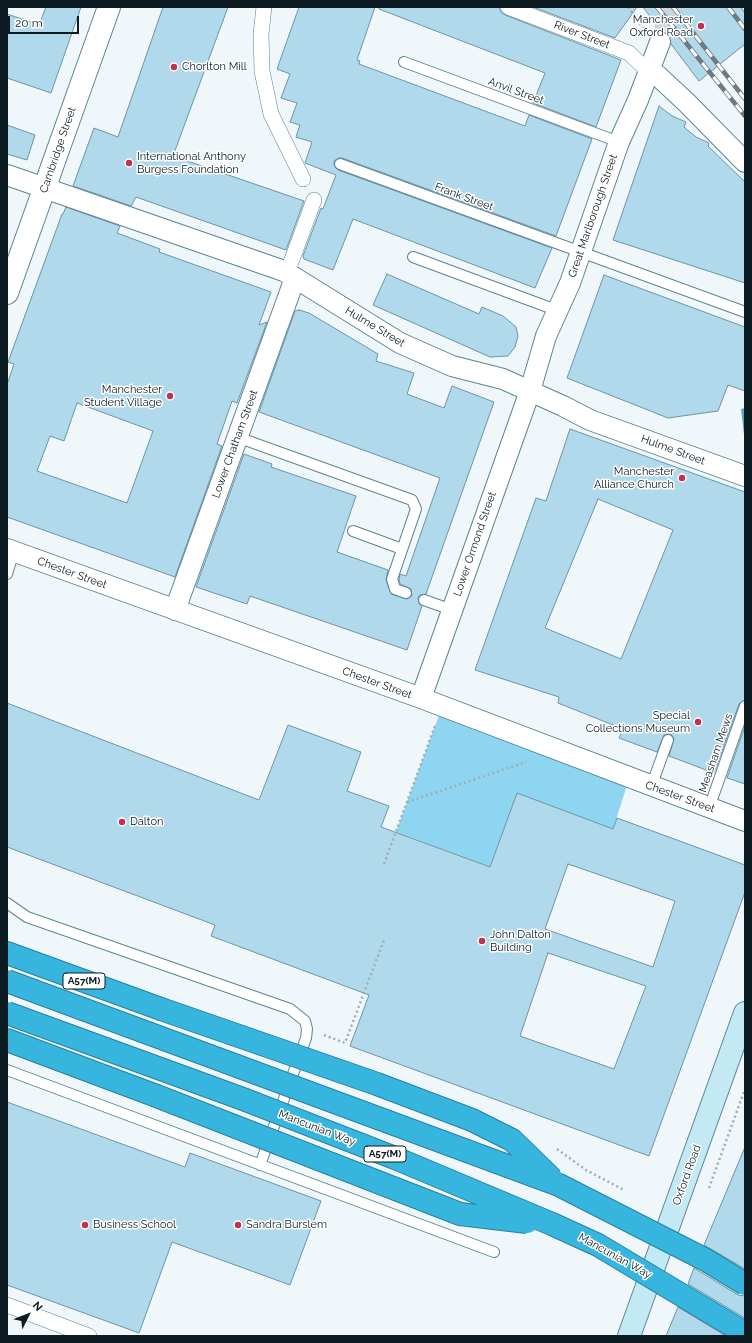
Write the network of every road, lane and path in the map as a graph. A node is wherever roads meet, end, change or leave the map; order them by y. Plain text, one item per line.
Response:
1 (109, 7) edge
2 (264, 7) edge
3 (508, 7) edge
4 (660, 42) tunnel mouth
5 (404, 62) dead end
6 (649, 72) junction
7 (619, 142) junction
8 (745, 162) edge
9 (340, 164) dead end
10 (7, 175) edge
11 (302, 179) dead end
12 (44, 189) junction
13 (314, 200) dead end
14 (581, 252) junction
15 (413, 257) dead end
16 (292, 271) junction
17 (7, 293) edge
18 (556, 310) junction
19 (745, 312) edge
20 (530, 391) junction
21 (237, 437) junction
22 (745, 476) edge
23 (353, 532) dead end
24 (402, 549) junction
25 (10, 550) edge
26 (7, 574) edge
27 (406, 593) dead end
28 (424, 600) dead end
29 (175, 610) junction
30 (452, 610) junction
31 (421, 698) junction
32 (745, 706) edge
33 (442, 707) junction
34 (668, 740) dead end
35 (557, 751) junction
36 (651, 787) junction
37 (407, 802) junction
38 (709, 808) junction
39 (745, 821) edge
40 (384, 864) dead end
41 (7, 903) edge
42 (384, 940) dead end
43 (7, 953) edge
44 (7, 980) edge
45 (7, 1013) edge
46 (745, 1013) edge
47 (307, 1029) junction
48 (7, 1040) edge
49 (7, 1070) edge
50 (260, 1165) junction
51 (559, 1185) junction
52 (552, 1224) junction
53 (494, 1252) dead end
54 (745, 1284) edge
55 (7, 1305) edge
56 (745, 1333) edge
57 (88, 1336) edge
58 (629, 1336) edge

1 - 12 street, Cambridge Street
2 - 11 street
3 - 6 street, River Street
4 - 6 street, Great Marlborough Street
5 - 7 lane, Anvil Street
6 - 7 street, Great Marlborough Street
6 - 8 street
7 - 14 street, Great Marlborough Street
9 - 14 lane, Frank Street
10 - 12 street, Hulme Street
12 - 16 street, Hulme Street
12 - 17 street, Cambridge Street
13 - 16 street, Lower Chatham Street
14 - 18 street, Great Marlborough Street
14 - 19 lane, Frank Street
15 - 18 lane
16 - 20 street, Hulme Street
16 - 21 street, Lower Chatham Street
18 - 20 street, Great Marlborough Street
20 - 22 street, Hulme Street
20 - 30 street, Lower Ormond Street
21 - 24 lane
21 - 29 street, Lower Chatham Street
23 - 24 lane
24 - 27 lane
25 - 26 lane
25 - 29 street, Chester Street
28 - 30 lane
29 - 31 street, Chester Street
30 - 31 street, Lower Ormond Street
31 - 33 street, Chester Street
32 - 38 lane, Measham Mews
33 - 35 street, Chester Street
33 - 37 path
34 - 36 lane
35 - 36 street, Chester Street
35 - 37 path
36 - 38 street, Chester Street
37 - 40 path
38 - 39 street, Chester Street
41 - 47 lane
42 - 47 path
43 - 51 highway, A57(M), bridge
44 - 51 highway, A57(M), bridge
45 - 52 highway, Mancunian Way / A57(M), bridge
46 - 58 main road, Oxford Road
47 - 50 lane
48 - 52 highway, A57(M), bridge
49 - 50 lane
50 - 53 lane
51 - 54 highway, A57(M), bridge
52 - 56 highway, Mancunian Way / A57(M), bridge
55 - 57 street

